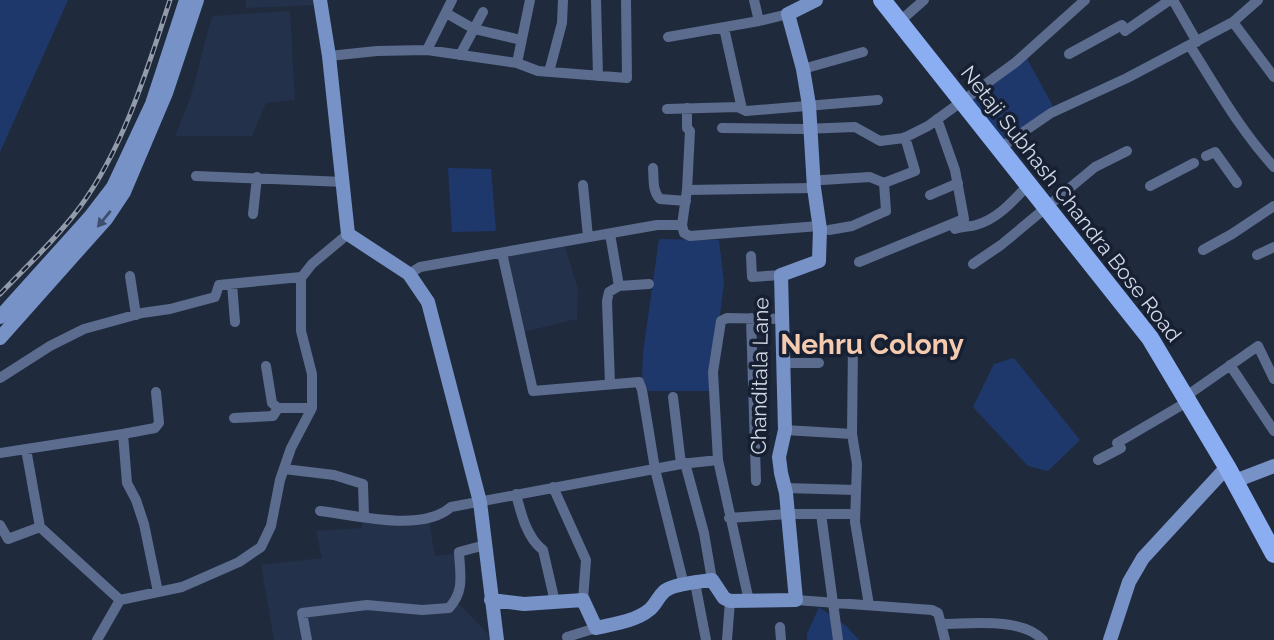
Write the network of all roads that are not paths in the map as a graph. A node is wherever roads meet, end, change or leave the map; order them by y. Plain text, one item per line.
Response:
1 (186, 0) edge
2 (197, 0) edge
3 (320, 0) edge
4 (452, 0) edge
5 (530, 0) edge
6 (562, 0) edge
7 (596, 0) edge
8 (626, 0) edge
9 (754, 0) edge
10 (816, 0) edge
11 (882, 0) edge
12 (924, 0) edge
13 (1172, 0) edge
14 (1258, 0) edge
15 (1083, 1) edge
16 (483, 12) dead end
17 (446, 13) junction
18 (788, 14) junction
19 (759, 21) junction
20 (899, 22) junction
21 (1233, 22) junction
22 (724, 28) junction
23 (474, 29) junction
24 (668, 37) dead end
25 (521, 40) junction
26 (1194, 44) junction
27 (426, 50) junction
28 (863, 52) dead end
29 (1069, 54) dead end
30 (460, 55) junction
31 (329, 56) junction
32 (517, 63) junction
33 (803, 69) junction
34 (549, 72) junction
35 (598, 76) junction
36 (1274, 77) edge
37 (878, 100) dead end
38 (962, 100) junction
39 (809, 105) junction
40 (667, 108) dead end
41 (687, 108) junction
42 (742, 109) junction
43 (937, 119) junction
44 (722, 128) dead end
45 (810, 129) junction
46 (903, 138) junction
47 (1000, 148) junction
48 (1127, 151) dead end
49 (1206, 156) dead end
50 (1194, 163) dead end
51 (1274, 167) edge
52 (653, 168) dead end
53 (196, 176) dead end
54 (257, 177) junction
55 (344, 182) junction
56 (884, 183) junction
57 (818, 184) junction
58 (958, 184) junction
59 (1029, 184) junction
60 (1237, 184) dead end
61 (583, 185) dead end
62 (1150, 186) dead end
63 (687, 195) junction
64 (930, 195) dead end
65 (1274, 206) edge
66 (1046, 207) junction
67 (253, 214) dead end
68 (682, 225) junction
69 (824, 228) junction
70 (610, 233) junction
71 (348, 234) junction
72 (588, 237) junction
73 (1274, 247) edge
74 (1203, 250) dead end
75 (502, 253) junction
76 (1257, 255) dead end
77 (751, 256) dead end
78 (973, 264) dead end
79 (409, 274) junction
80 (781, 275) junction
81 (130, 276) dead end
82 (302, 277) junction
83 (232, 284) junction
84 (649, 284) dead end
85 (619, 286) junction
86 (136, 315) junction
87 (0, 317) edge
88 (751, 318) junction
89 (783, 319) junction
90 (235, 322) dead end
91 (0, 338) edge
92 (853, 344) dead end
93 (783, 363) junction
94 (819, 363) dead end
95 (1230, 365) junction
96 (266, 366) dead end
97 (0, 378) edge
98 (1274, 379) edge
99 (610, 384) junction
100 (156, 391) dead end
101 (673, 397) dead end
102 (1187, 401) junction
103 (278, 408) junction
104 (312, 408) junction
105 (234, 418) dead end
106 (785, 430) junction
107 (1274, 431) edge
108 (123, 434) junction
109 (852, 434) junction
110 (26, 449) junction
111 (0, 453) edge
112 (718, 460) junction
113 (1098, 460) dead end
114 (683, 463) junction
115 (1274, 466) edge
116 (284, 469) junction
117 (655, 469) junction
118 (1231, 474) junction
119 (756, 481) dead end
120 (553, 487) junction
121 (785, 488) junction
122 (856, 490) junction
123 (516, 495) junction
124 (480, 502) junction
125 (320, 511) dead end
126 (788, 514) junction
127 (821, 514) junction
128 (855, 514) junction
129 (364, 516) junction
130 (729, 518) junction
131 (0, 525) edge
132 (40, 527) junction
133 (485, 545) junction
134 (1274, 554) edge
135 (712, 580) junction
136 (690, 584) junction
137 (158, 592) junction
138 (120, 600) junction
139 (491, 600) junction
140 (583, 600) junction
141 (796, 600) junction
142 (730, 601) junction
143 (749, 601) junction
144 (555, 602) junction
145 (833, 602) junction
146 (869, 605) junction
147 (941, 624) junction
148 (780, 627) dead end
149 (594, 632) edge
150 (97, 640) edge
151 (307, 640) edge
152 (497, 640) edge
153 (568, 640) edge
154 (706, 640) edge
155 (727, 640) edge
156 (781, 640) edge
157 (838, 640) edge
158 (945, 640) edge
159 (1043, 640) edge
160 (1110, 640) edge

1 - 87 street
2 -> 91 street
3 - 31 street
4 - 17 street
5 - 25 street
6 - 34 street
7 - 35 street
8 - 35 street
9 - 19 street
10 - 18 street
11 - 20 main road, Netaji Subhash Chandra Bose Road
12 - 20 street
13 - 26 street
13 - 29 street
14 - 21 street
15 - 38 street
16 - 23 street
17 - 23 street
17 - 27 street
18 - 19 street
18 - 33 street, Chanditala Lane
19 - 22 street
20 - 38 main road, Netaji Subhash Chandra Bose Road
21 - 26 street
21 - 36 street
22 - 24 street
22 - 42 street
23 - 25 street
23 - 30 street
25 - 32 street
26 - 47 street
26 - 51 street
27 - 30 street
27 - 31 street
28 - 33 street
30 - 32 street
31 - 55 street
32 - 34 street
33 - 39 street, Chanditala Lane
34 - 35 street
37 - 39 street
38 - 43 street
38 - 47 main road, Netaji Subhash Chandra Bose Road
39 - 42 street
39 - 45 street, Chanditala Lane
40 - 41 street
41 - 42 street
41 - 63 street
43 - 46 street
43 - 58 street
44 - 45 street
45 - 46 street
45 - 57 street, Chanditala Lane
46 - 56 street
47 - 59 main road, Netaji Subhash Chandra Bose Road
48 - 66 street
49 - 60 street
50 - 62 street
52 - 63 street
53 - 54 street
54 - 55 street
54 - 67 street
55 - 71 street
56 - 57 street
56 - 69 street
57 - 63 street
57 - 69 street, Chanditala Lane
58 - 59 street
58 - 64 street
59 - 66 main road, Netaji Subhash Chandra Bose Road
61 - 72 street
63 - 68 street
65 - 74 street
66 - 78 street
66 - 102 main road, Netaji Subhash Chandra Bose Road
68 - 69 street
68 - 70 street
69 - 80 street, Chanditala Lane
70 - 72 street
70 - 85 street
71 - 79 street
71 - 82 street
72 - 75 street
73 - 76 street
75 - 79 street
75 - 99 street
77 - 80 street
79 - 124 street
80 - 89 street, Chanditala Lane
81 - 86 street
82 - 83 street
82 - 104 street
83 - 86 street
83 - 90 street
84 - 85 street
85 - 99 street
86 - 97 street
88 - 89 street
88 - 112 street
88 - 119 street
89 - 93 street, Chanditala Lane
92 - 109 street
93 - 94 street
93 - 106 street, Chanditala Lane
95 - 98 street
95 - 102 street
95 - 107 street
96 - 103 street
99 - 117 street
100 - 108 street
101 - 114 street
102 - 113 street
102 - 118 main road, Netaji Subhash Chandra Bose Road
103 - 104 street
103 - 105 street
104 - 116 street
106 - 109 street
106 - 121 street, Chanditala Lane
108 - 110 street
108 - 137 street
109 - 122 street
110 - 111 street
110 - 132 street
112 - 114 street
112 - 130 street
114 - 117 street
114 - 135 street
115 - 118 street
116 - 129 street
116 - 137 street
117 - 120 street
117 - 136 street
118 - 134 main road, Netaji Subhash Chandra Bose Road
118 - 160 street
120 - 123 street
120 - 140 street
121 - 122 street
121 - 126 street, Chanditala Lane
122 - 128 street
123 - 124 street
123 - 144 street
124 - 129 street
124 - 133 street
125 - 129 street
126 - 127 street
126 - 130 street
126 - 141 street, Chanditala Lane
127 - 128 street
127 - 145 street
128 - 146 street
130 - 143 street
131 - 132 street
132 - 138 street
133 - 139 street
133 - 151 street
135 - 136 street
135 - 142 street
136 - 149 street
136 - 154 street
137 - 138 street
138 - 150 street
139 - 144 street
139 - 152 street
140 - 144 street
140 - 149 street
141 - 143 street
141 - 145 street
142 - 143 street
142 - 155 street
145 - 146 street
145 - 157 street
146 - 147 street
147 - 158 street
147 - 159 street
148 - 156 street
149 - 153 street

